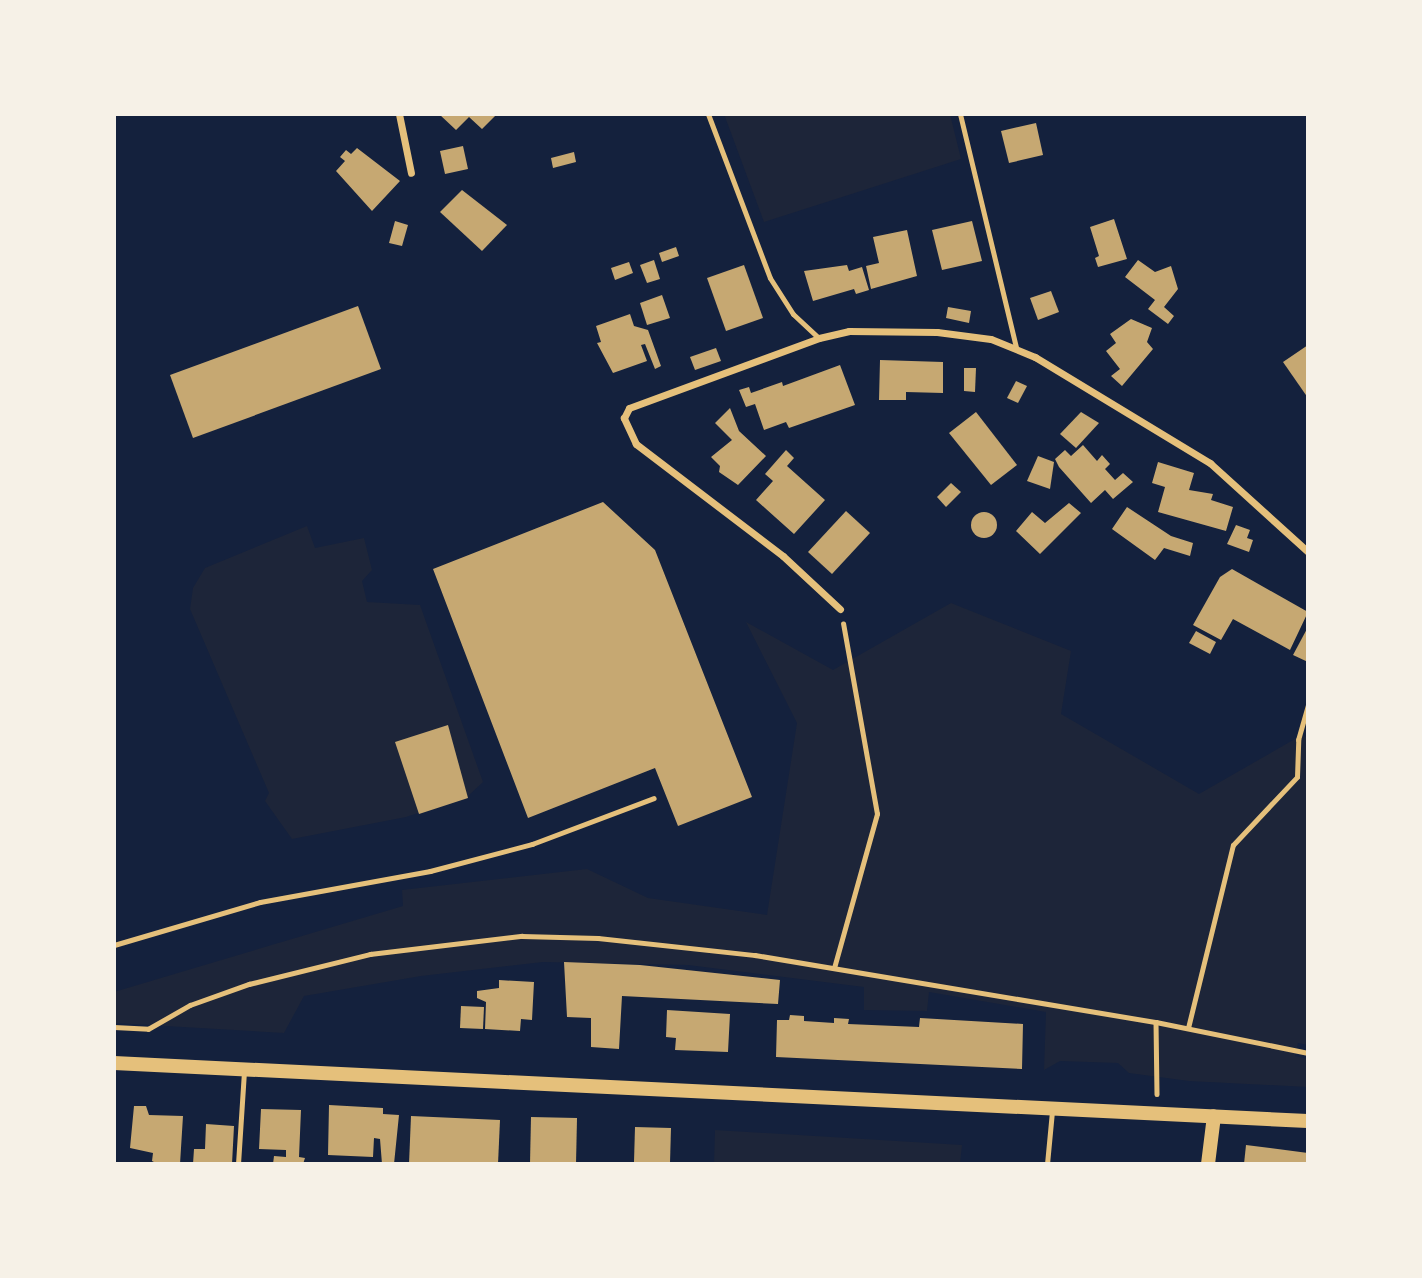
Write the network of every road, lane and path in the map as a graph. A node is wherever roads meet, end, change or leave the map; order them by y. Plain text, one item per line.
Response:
1 (399, 114) edge
2 (709, 114) edge
3 (960, 114) edge
4 (411, 173) dead end
5 (819, 338) junction
6 (1016, 347) junction
7 (1308, 552) edge
8 (840, 609) joint
9 (1308, 705) edge
10 (654, 798) dead end
11 (114, 945) edge
12 (834, 968) junction
13 (1156, 1023) junction
14 (114, 1027) edge
15 (1188, 1028) junction
16 (1308, 1053) edge
17 (114, 1063) edge
18 (244, 1070) junction
19 (1052, 1108) junction
20 (1157, 1112) junction
21 (1214, 1116) junction
22 (1308, 1121) edge
23 (238, 1164) edge
24 (1047, 1164) edge
25 (1208, 1164) edge

1 - 4 street
2 - 5 lane
3 - 6 lane
5 - 6 street
5 - 8 street
6 - 7 street
8 - 12 path
9 - 15 path
10 - 11 lane
12 - 13 path
12 - 14 path
13 - 15 path
13 - 20 path
15 - 16 path
17 - 18 main road
18 - 19 main road
18 - 23 lane
19 - 20 main road
19 - 24 lane
20 - 21 main road
21 - 22 main road
21 - 25 main road

